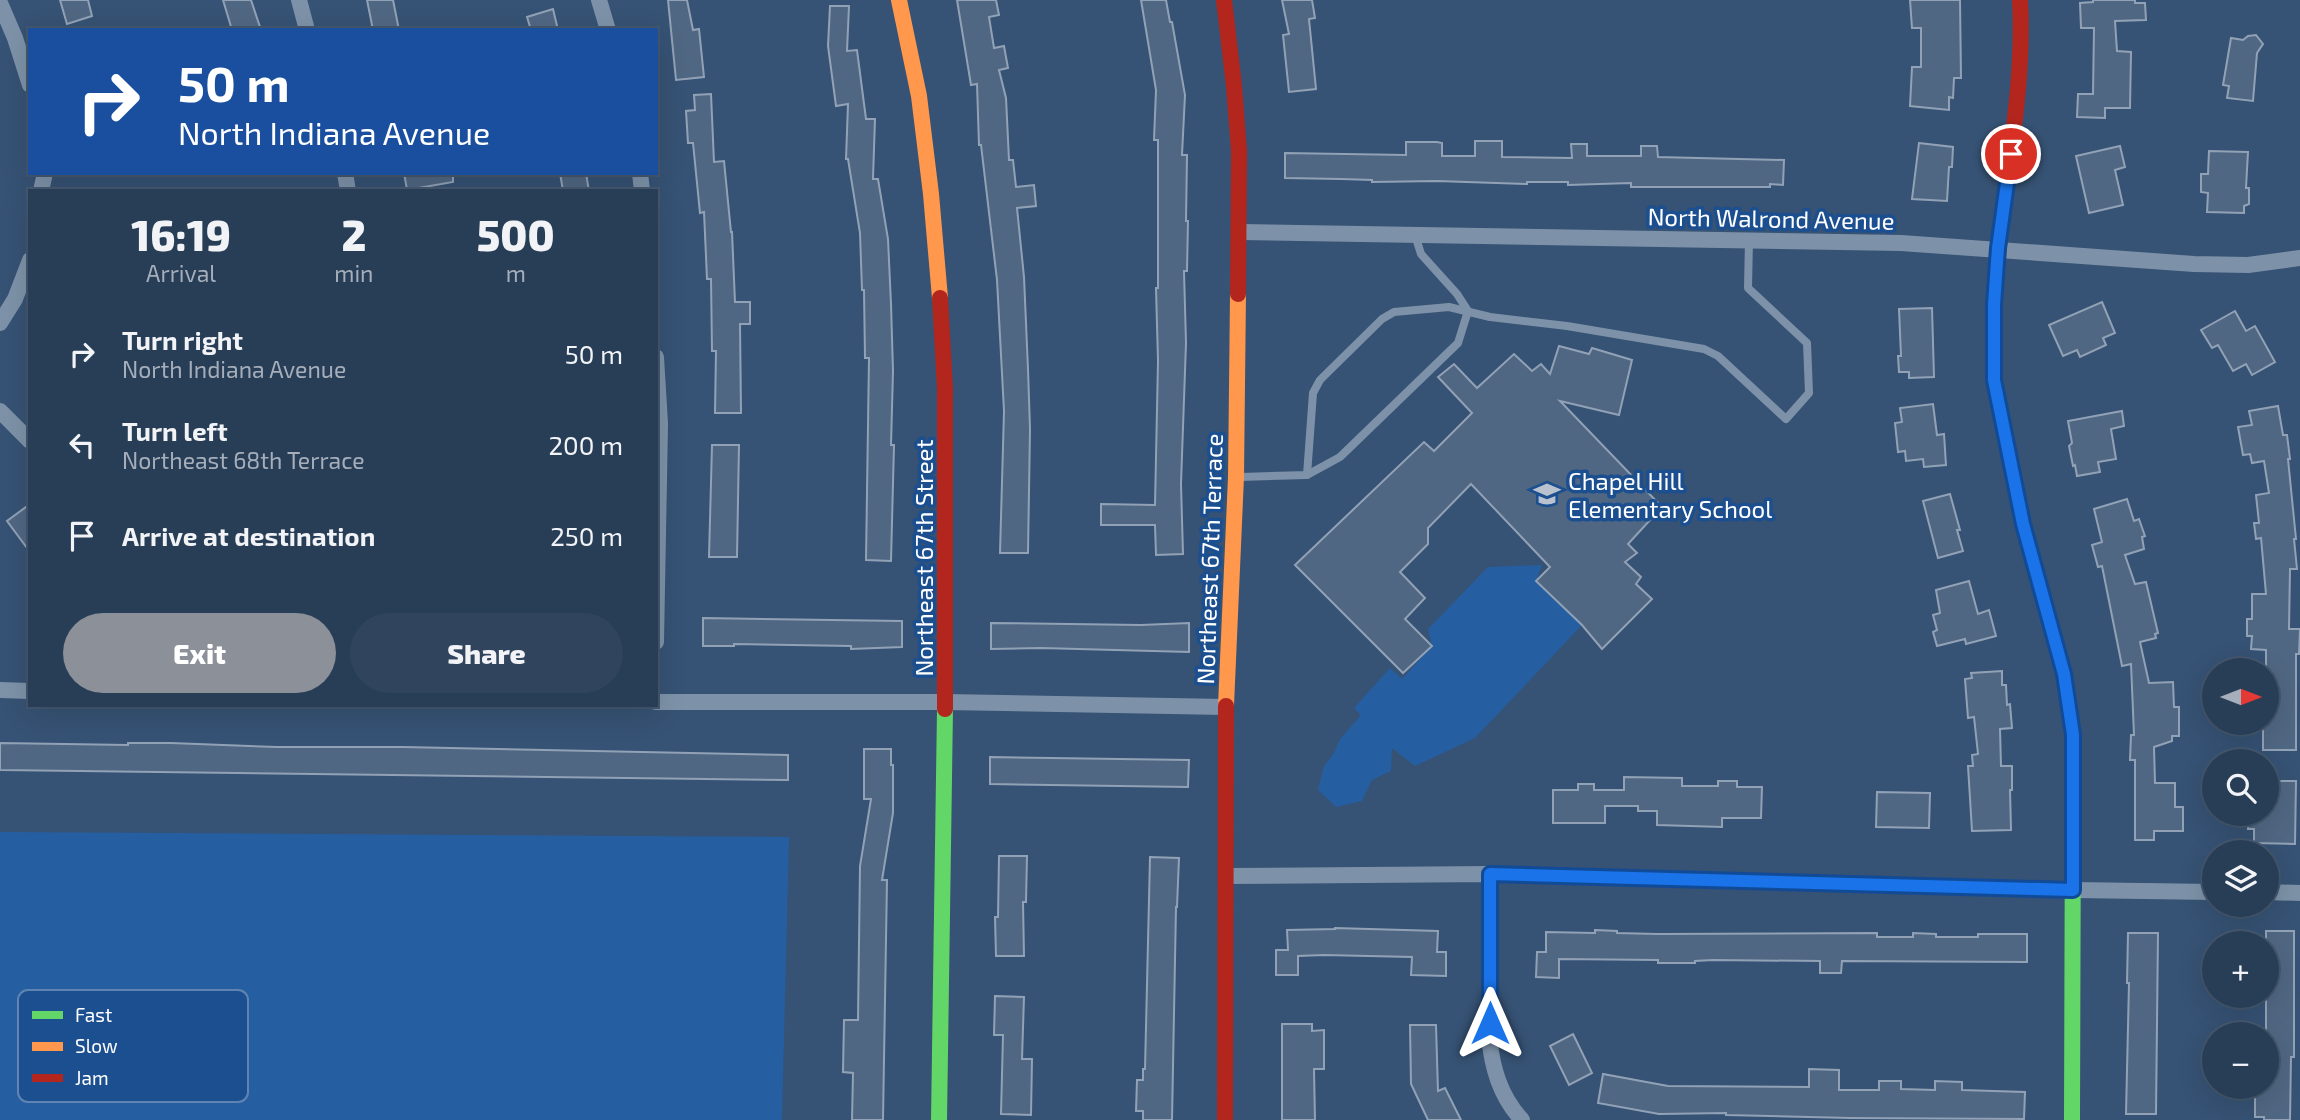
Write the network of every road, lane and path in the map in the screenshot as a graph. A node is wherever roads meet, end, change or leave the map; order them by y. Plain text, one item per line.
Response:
1 (299, 0) edge
2 (599, 0) edge
3 (899, 0) edge
4 (1223, 0) edge
5 (2020, 0) edge
6 (0, 3) edge
7 (306, 28) edge
8 (607, 28) edge
9 (28, 79) edge
10 (1239, 232) junction
11 (1415, 235) junction
12 (1749, 240) junction
13 (1998, 248) junction
14 (2300, 257) edge
15 (28, 265) edge
16 (1468, 311) junction
17 (0, 323) edge
18 (658, 391) edge
19 (0, 411) edge
20 (28, 439) edge
21 (1307, 475) junction
22 (1236, 477) junction
23 (658, 534) edge
24 (0, 691) edge
25 (28, 691) edge
26 (658, 702) edge
27 (945, 702) junction
28 (1226, 706) junction
29 (1490, 874) junction
30 (1227, 876) junction
31 (2073, 890) junction
32 (2202, 892) edge
33 (2279, 892) edge
34 (2300, 893) edge
35 (939, 1120) edge
36 (1225, 1120) edge
37 (1522, 1120) edge
38 (2072, 1120) edge

1 - 7 street
2 - 8 street
3 - 27 street, Northeast 67th Street
4 - 10 street, Northeast 67th Terrace
5 - 13 street
6 - 9 street
10 - 11 street, North Walrond Avenue
10 - 22 street, Northeast 67th Terrace
11 - 12 street, North Walrond Avenue
11 - 16 lane
12 - 13 street, North Walrond Avenue
12 - 16 lane
13 - 14 street, North Walrond Avenue
13 - 31 street
15 - 17 street
16 - 21 lane
16 - 21 lane
18 - 23 street
19 - 20 street
21 - 22 lane
22 - 28 street, Northeast 67th Terrace
24 - 25 street
26 - 27 street
27 - 28 street
27 - 35 street, Northeast 67th Street
28 - 30 street, Northeast 67th Terrace
29 - 30 street
29 - 31 street
29 - 37 street
30 - 36 street, Northeast 67th Terrace
31 - 32 street
31 - 38 street
33 - 34 street

